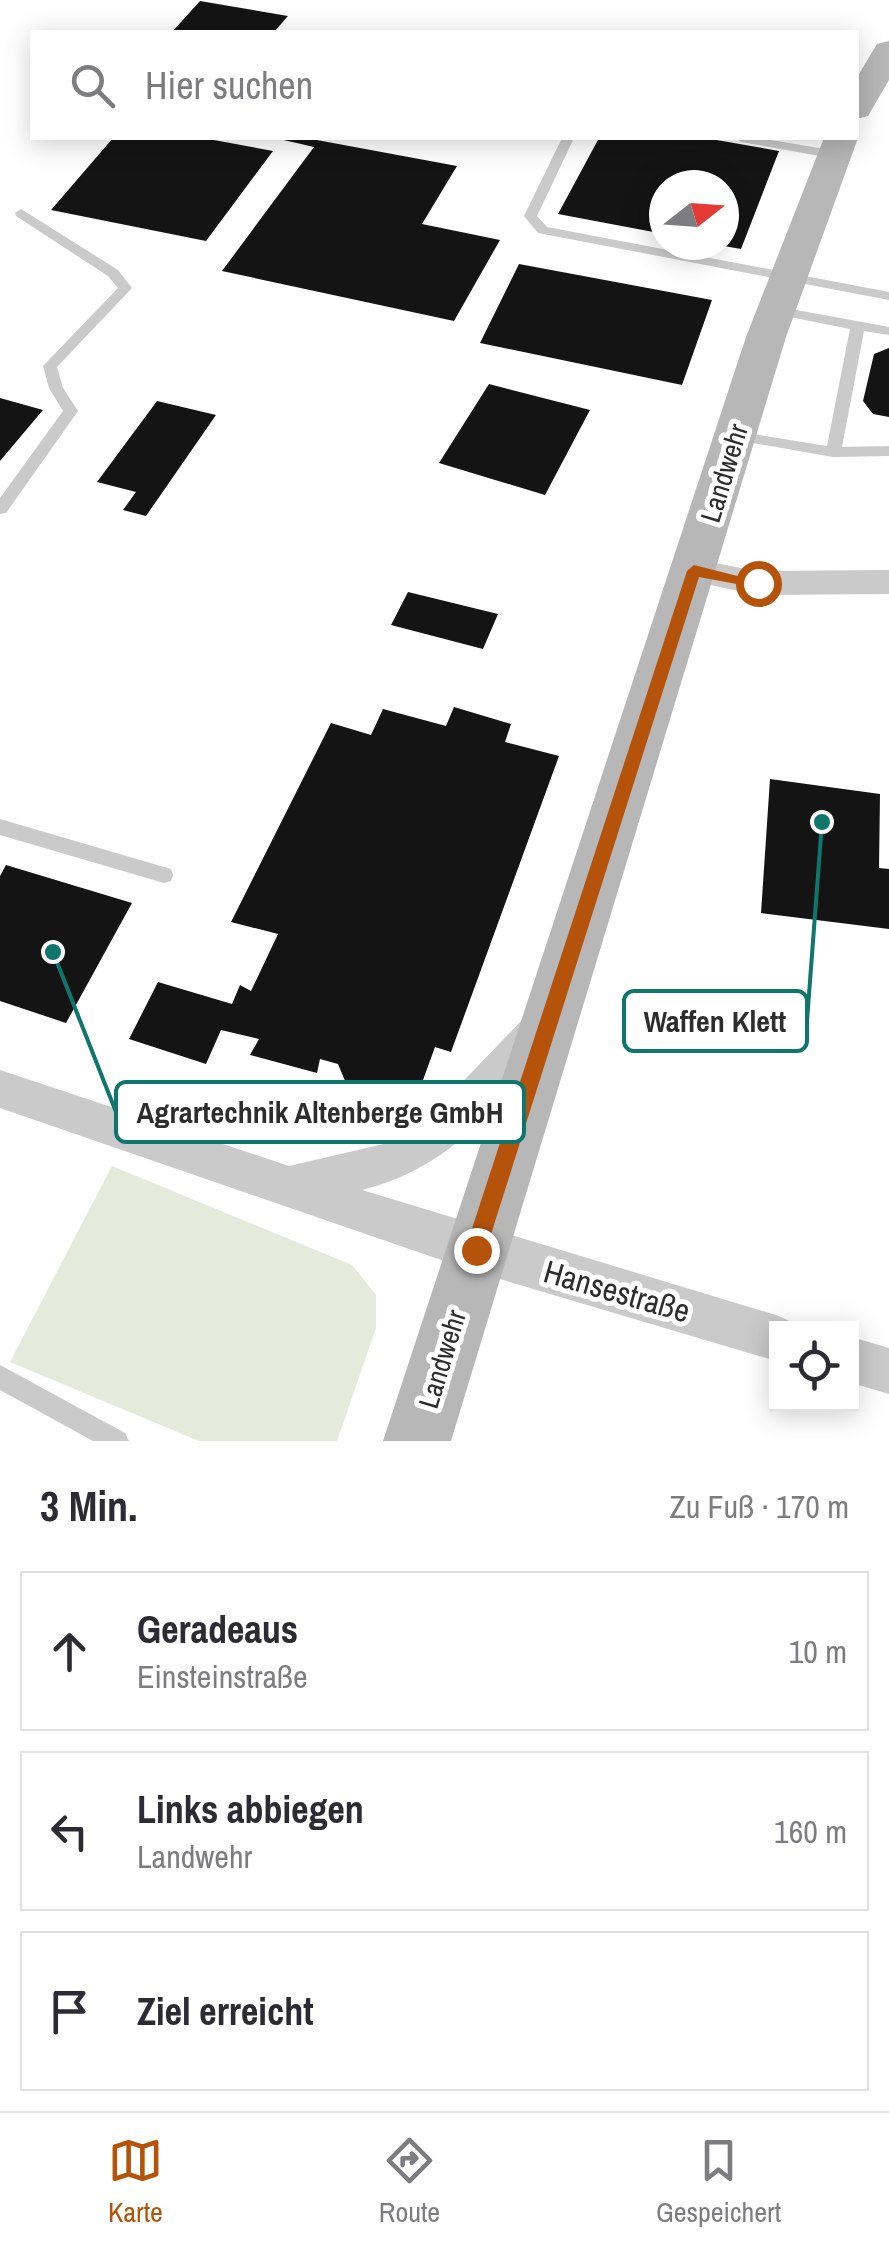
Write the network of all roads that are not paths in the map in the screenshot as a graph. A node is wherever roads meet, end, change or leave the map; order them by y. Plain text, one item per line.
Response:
1 (889, 51) edge
2 (859, 103) edge
3 (567, 140) edge
4 (765, 140) edge
5 (836, 146) edge
6 (21, 213) dead end
7 (780, 295) junction
8 (889, 296) edge
9 (858, 326) junction
10 (889, 331) edge
11 (735, 436) junction
12 (889, 450) edge
13 (832, 452) junction
14 (0, 509) edge
15 (694, 571) junction
16 (889, 582) edge
17 (0, 827) edge
18 (164, 875) dead end
19 (550, 1018) junction
20 (0, 1089) edge
21 (288, 1187) junction
22 (476, 1250) junction
23 (769, 1336) edge
24 (0, 1377) edge
25 (116, 1441) edge
26 (416, 1441) edge

1 - 2 main road
3 - 7 lane
4 - 5 lane
5 - 7 main road, Landwehr
6 - 14 lane
7 - 8 lane
7 - 9 lane
7 - 11 main road, Landwehr
9 - 10 lane
9 - 13 lane
11 - 13 lane
11 - 15 main road, Landwehr
12 - 13 lane
15 - 16 street
15 - 19 main road, Landwehr
17 - 18 lane
19 - 21 street
19 - 22 main road, Landwehr
20 - 21 street, Hansestraße
21 - 22 street, Hansestraße
22 - 23 street, Hansestraße
22 - 26 main road, Landwehr
24 - 25 lane

